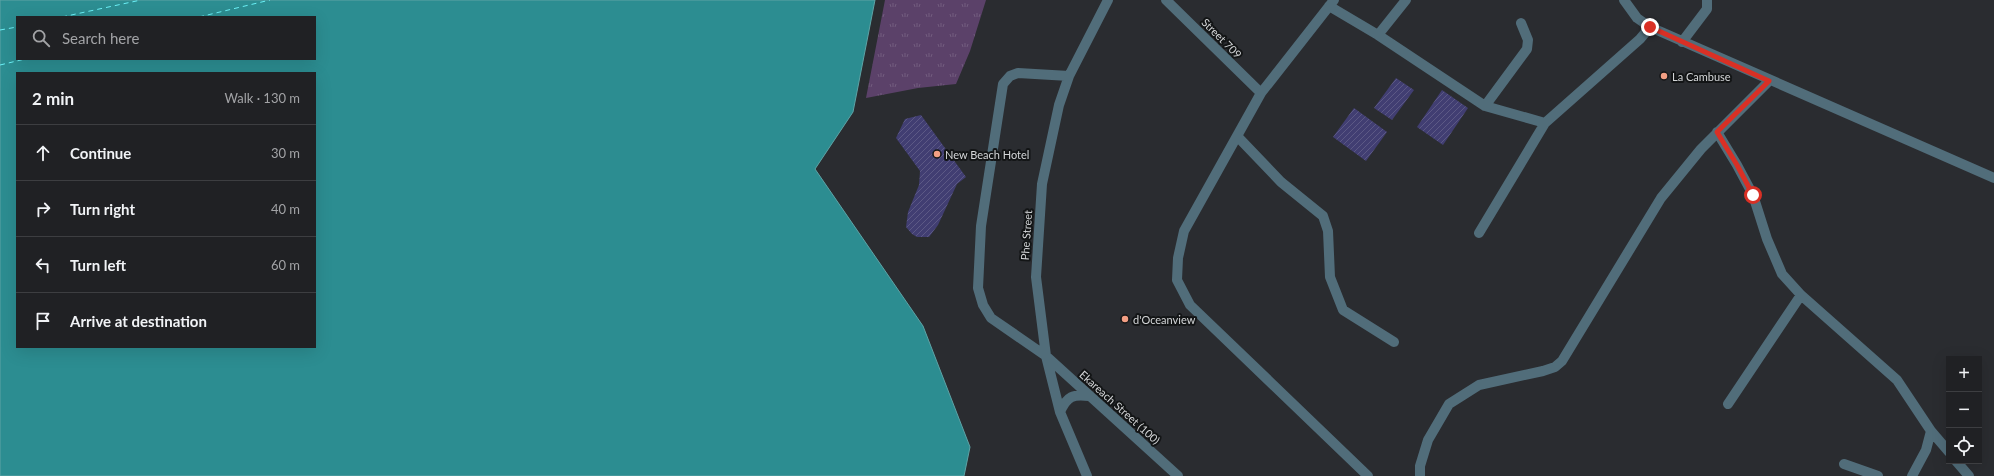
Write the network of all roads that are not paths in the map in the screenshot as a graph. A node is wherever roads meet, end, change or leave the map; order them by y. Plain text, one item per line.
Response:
1 (1108, 0) edge
2 (1166, 0) edge
3 (1406, 0) edge
4 (1624, 0) edge
5 (1707, 0) edge
6 (1331, 3) edge
7 (1521, 24) dead end
8 (1650, 27) junction
9 (1378, 35) junction
10 (1682, 42) junction
11 (1069, 76) junction
12 (1769, 81) junction
13 (1261, 93) junction
14 (1484, 106) junction
15 (1545, 123) junction
16 (1717, 132) junction
17 (1237, 136) junction
18 (1994, 178) edge
19 (1479, 233) dead end
20 (1801, 295) junction
21 (1394, 342) dead end
22 (1046, 356) junction
23 (1089, 396) junction
24 (1728, 404) dead end
25 (1060, 412) junction
26 (1931, 431) junction
27 (1946, 448) edge
28 (1844, 464) dead end
29 (1959, 464) edge
30 (1087, 476) edge
31 (1178, 476) edge
32 (1368, 476) edge
33 (1420, 476) edge
34 (1878, 476) edge
35 (1912, 476) edge
36 (1969, 476) edge

1 - 11 street, Phe Street
2 - 13 street, Street 709
3 - 9 street
4 - 8 street
5 - 10 street
6 - 9 street
6 - 13 street
7 - 14 street
8 - 10 street
8 - 15 street
9 - 14 street
10 - 12 street
11 - 22 street, Phe Street
11 - 22 street, Ekareach Street (100)
12 - 16 street
12 - 18 street
13 - 17 street
14 - 15 street
15 - 19 street
16 - 20 street
16 - 33 street
17 - 21 street
17 - 32 street
20 - 24 street
20 - 26 street
22 - 23 street, Ekareach Street (100)
22 - 25 street, Phe Street
23 - 25 street
23 - 31 street, Ekareach Street (100)
25 - 30 street, Phe Street
26 - 27 street
26 - 35 street
28 - 34 street
29 - 36 street

